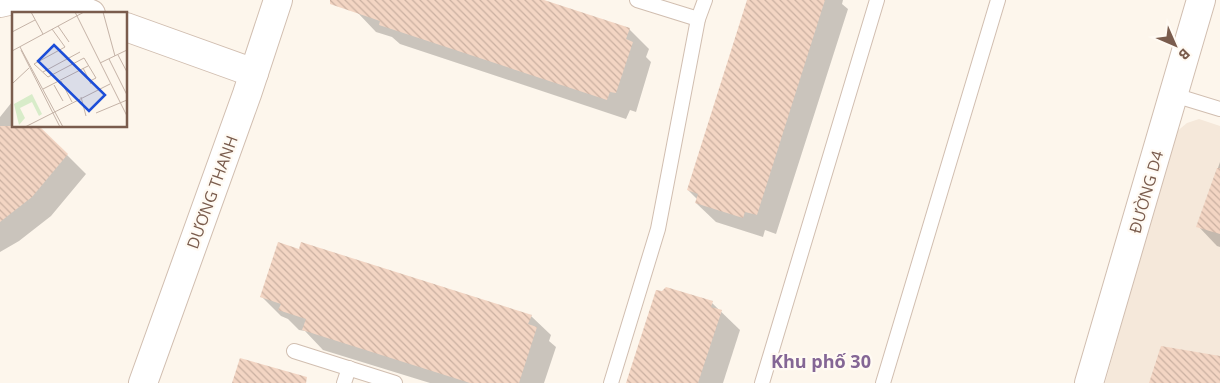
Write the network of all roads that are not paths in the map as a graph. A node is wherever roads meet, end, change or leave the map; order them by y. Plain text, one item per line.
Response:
1 (38, 0) edge
2 (54, 0) edge
3 (278, 0) edge
4 (637, 0) edge
5 (705, 0) edge
6 (877, 0) edge
7 (998, 0) edge
8 (1201, 0) edge
9 (0, 3) edge
10 (86, 12) edge
11 (698, 19) junction
12 (128, 28) edge
13 (254, 73) junction
14 (1174, 95) junction
15 (1220, 109) edge
16 (294, 351) dead end
17 (349, 368) junction
18 (144, 383) edge
19 (344, 383) edge
20 (394, 383) edge
21 (611, 383) edge
22 (762, 383) edge
23 (883, 383) edge
24 (1090, 383) edge

1 - 9 street
2 - 10 street
3 - 13 street, DƯƠNG THANH
4 - 11 lane
5 - 11 lane
6 - 22 lane
7 - 23 lane
8 - 14 street, ĐƯỜNG D4
11 - 21 lane
12 - 13 street
13 - 18 street, DƯƠNG THANH
14 - 15 lane
14 - 24 street, ĐƯỜNG D4
16 - 17 lane
17 - 19 lane
17 - 20 lane

